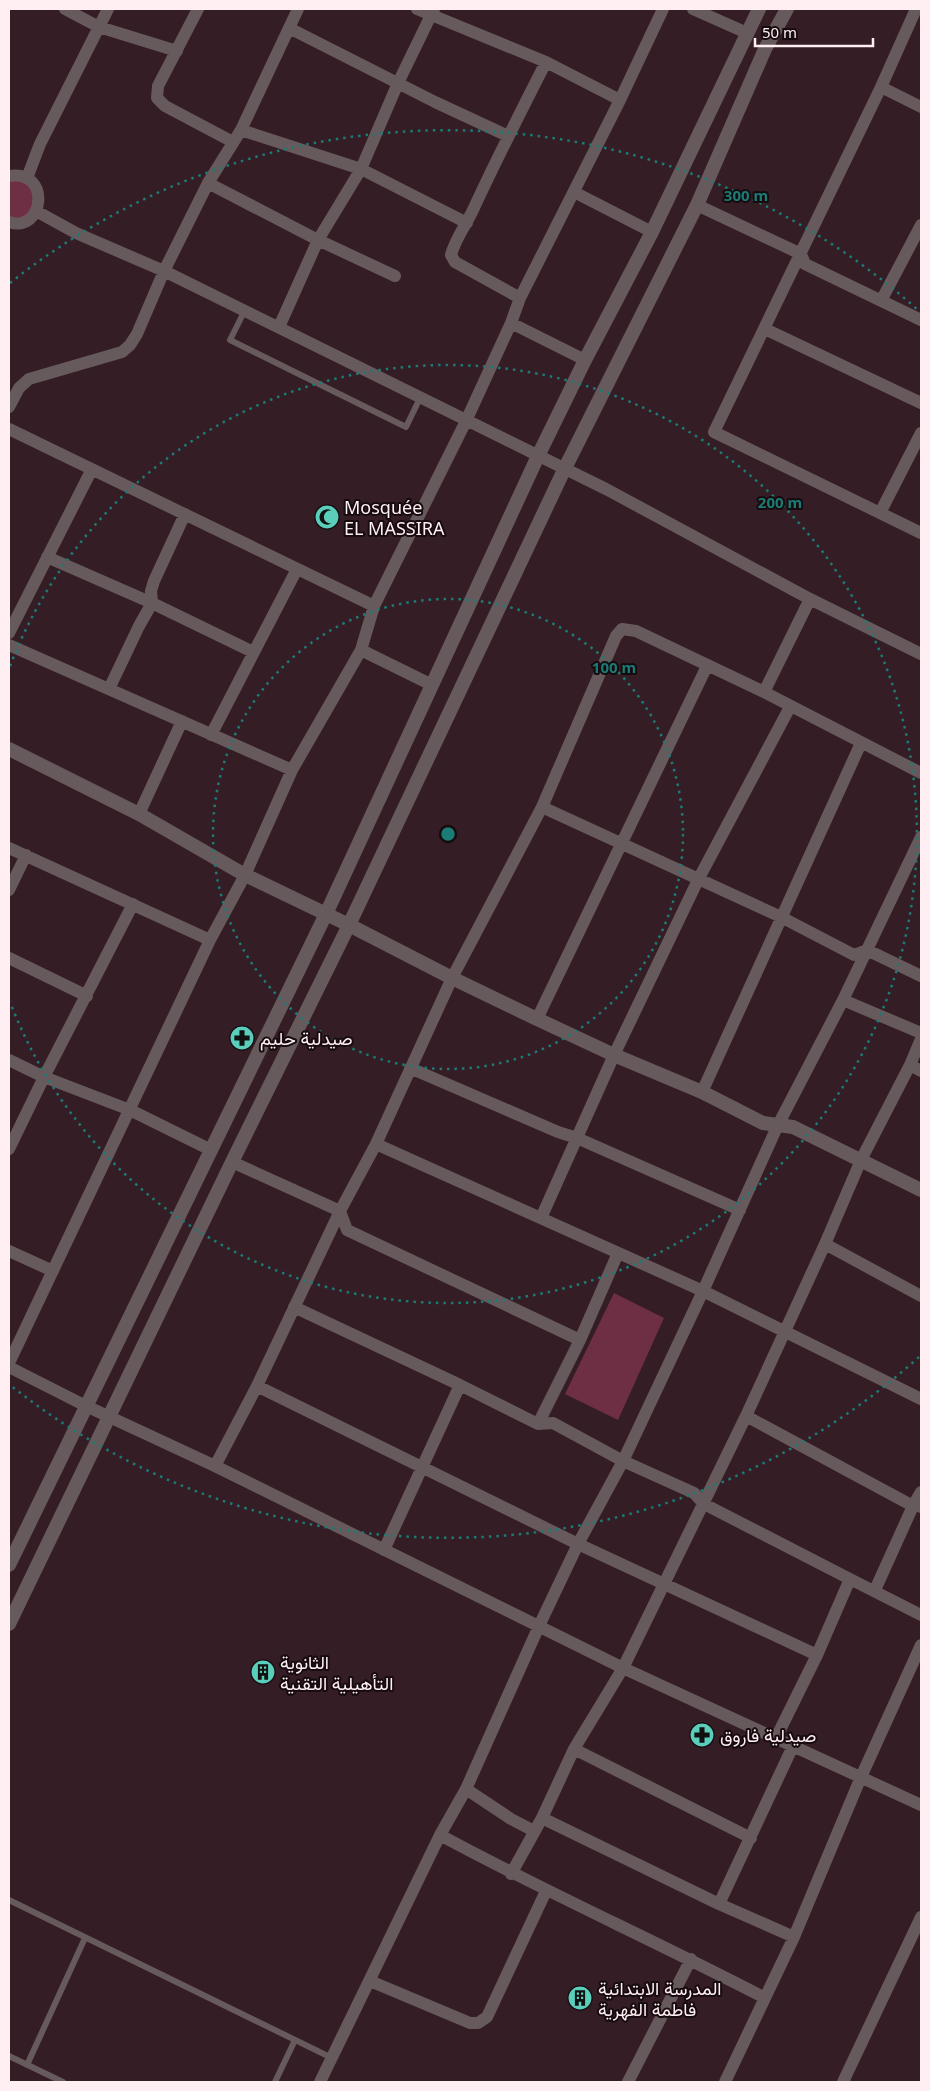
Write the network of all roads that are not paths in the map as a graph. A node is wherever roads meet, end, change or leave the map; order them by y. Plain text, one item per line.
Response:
1 (65, 9) edge
2 (108, 9) edge
3 (198, 9) edge
4 (298, 9) edge
5 (417, 9) edge
6 (663, 9) edge
7 (693, 9) edge
8 (759, 9) edge
9 (787, 9) edge
10 (915, 11) edge
11 (432, 12) edge
12 (99, 27) junction
13 (289, 28) junction
14 (746, 33) junction
15 (177, 51) junction
16 (546, 62) junction
17 (398, 83) junction
18 (881, 87) junction
19 (620, 100) junction
20 (921, 107) edge
21 (241, 130) junction
22 (508, 136) junction
23 (233, 142) junction
24 (361, 169) junction
25 (9, 176) edge
26 (27, 178) junction
27 (208, 184) junction
28 (574, 192) junction
29 (697, 205) junction
30 (36, 211) junction
31 (9, 222) edge
32 (467, 223) junction
33 (921, 225) edge
34 (652, 232) junction
35 (318, 240) junction
36 (801, 254) junction
37 (164, 271) junction
38 (396, 276) dead end
39 (520, 298) junction
40 (882, 301) junction
41 (245, 310) junction
42 (921, 320) edge
43 (511, 323) junction
44 (279, 327) junction
45 (765, 329) junction
46 (585, 360) junction
47 (420, 398) junction
48 (10, 402) edge
49 (921, 403) edge
50 (466, 421) junction
51 (9, 429) edge
52 (921, 433) edge
53 (538, 456) junction
54 (92, 469) junction
55 (564, 470) junction
56 (185, 514) junction
57 (880, 514) junction
58 (921, 533) edge
59 (47, 557) junction
60 (297, 569) junction
61 (810, 600) junction
62 (152, 603) junction
63 (374, 606) junction
64 (9, 633) edge
65 (9, 645) edge
66 (361, 650) junction
67 (253, 652) junction
68 (921, 654) edge
69 (707, 666) junction
70 (432, 685) junction
71 (109, 689) junction
72 (764, 692) junction
73 (790, 707) junction
74 (182, 720) junction
75 (211, 735) junction
76 (861, 743) junction
77 (9, 749) edge
78 (292, 770) junction
79 (921, 773) edge
80 (542, 807) junction
81 (139, 814) junction
82 (921, 837) edge
83 (621, 844) junction
84 (9, 848) edge
85 (26, 855) junction
86 (245, 875) junction
87 (698, 880) junction
88 (9, 890) edge
89 (133, 904) junction
90 (326, 914) junction
91 (781, 917) junction
92 (349, 924) junction
93 (210, 940) junction
94 (867, 950) junction
95 (9, 958) edge
96 (921, 976) edge
97 (452, 978) junction
98 (87, 996) junction
99 (843, 1000) junction
100 (537, 1019) junction
101 (921, 1033) edge
102 (921, 1039) edge
103 (614, 1055) junction
104 (9, 1060) edge
105 (410, 1068) junction
106 (916, 1068) edge
107 (44, 1077) junction
108 (702, 1092) junction
109 (130, 1110) junction
110 (777, 1126) junction
111 (577, 1138) junction
112 (376, 1144) junction
113 (9, 1150) edge
114 (211, 1150) junction
115 (861, 1160) junction
116 (232, 1162) junction
117 (921, 1190) edge
118 (740, 1210) junction
119 (340, 1211) junction
120 (541, 1218) junction
121 (825, 1244) junction
122 (9, 1251) edge
123 (618, 1253) junction
124 (53, 1271) junction
125 (703, 1290) junction
126 (921, 1296) edge
127 (294, 1307) junction
128 (786, 1330) junction
129 (580, 1340) junction
130 (9, 1363) edge
131 (9, 1367) edge
132 (460, 1385) junction
133 (256, 1386) junction
134 (921, 1399) edge
135 (86, 1406) junction
136 (746, 1416) junction
137 (109, 1417) junction
138 (538, 1424) junction
139 (623, 1461) junction
140 (216, 1466) junction
141 (422, 1468) junction
142 (921, 1492) edge
143 (704, 1504) junction
144 (916, 1506) edge
145 (578, 1544) junction
146 (384, 1550) junction
147 (9, 1565) edge
148 (850, 1580) junction
149 (663, 1583) junction
150 (875, 1590) junction
151 (921, 1615) edge
152 (9, 1624) edge
153 (538, 1626) junction
154 (921, 1644) edge
155 (817, 1655) junction
156 (623, 1668) junction
157 (776, 1738) junction
158 (793, 1746) junction
159 (574, 1749) junction
160 (861, 1777) junction
161 (466, 1789) junction
162 (921, 1804) edge
163 (542, 1818) junction
164 (534, 1830) junction
165 (440, 1836) junction
166 (751, 1838) junction
167 (511, 1874) junction
168 (546, 1891) junction
169 (9, 1900) edge
170 (719, 1904) junction
171 (921, 1917) edge
172 (794, 1937) junction
173 (85, 1938) junction
174 (691, 1959) junction
175 (370, 1981) junction
176 (765, 1998) junction
177 (295, 2040) junction
178 (9, 2056) edge
179 (332, 2058) junction
180 (27, 2065) junction
181 (63, 2082) edge
182 (275, 2082) edge
183 (320, 2082) edge
184 (628, 2082) edge
185 (725, 2082) edge
186 (843, 2082) edge

1 - 12 street
2 - 12 street
3 - 15 street
4 - 13 street
5 - 11 street
6 - 19 street
7 - 14 street
8 - 14 street
9 - 29 street
10 - 18 street
11 - 16 street
11 - 17 street
12 - 15 street
12 - 26 street
13 - 17 street
13 - 21 street
14 - 34 street
15 - 23 street
16 - 19 street
16 - 22 street
17 - 22 street
17 - 24 street
18 - 20 street
18 - 36 street
19 - 28 street
21 - 23 street
21 - 24 street
22 - 32 street
23 - 27 street
24 - 32 street
24 - 35 street
25 - 26 street
26 - 30 street
27 - 35 street
27 - 37 street
28 - 34 street
28 - 39 street
29 - 36 street
29 - 55 street
30 - 31 street
30 - 37 street
32 - 39 street
33 - 40 street
34 - 46 street
35 - 38 street
35 - 44 street
36 - 40 street
36 - 45 street
37 - 41 street
37 - 48 street
39 - 43 street
40 - 42 street
41 - 44 street
41 - 47 lane
43 - 46 street
43 - 50 street
44 - 47 street
45 - 49 street
45 - 57 street
46 - 53 street
47 - 50 street
50 - 53 street
50 - 63 street
51 - 54 street
52 - 57 street
53 - 55 street
53 - 70 street
54 - 56 street
54 - 59 street
55 - 61 street
55 - 92 street
56 - 60 street
56 - 62 street
57 - 58 street
59 - 62 street
59 - 64 street
60 - 63 street
60 - 67 street
61 - 68 street
61 - 72 street
62 - 67 street
62 - 71 street
63 - 66 street
65 - 71 street
66 - 70 street
66 - 78 street
67 - 75 street
69 - 72 street
69 - 80 street
69 - 83 street
70 - 90 street
71 - 74 street
72 - 73 street
73 - 76 street
73 - 87 street
74 - 75 street
74 - 81 street
75 - 78 street
76 - 79 street
76 - 91 street
77 - 81 street
78 - 86 street
80 - 83 street
80 - 97 street
81 - 86 street
82 - 94 street
83 - 87 street
83 - 100 street
84 - 85 street
85 - 88 street
85 - 89 street
86 - 90 street
86 - 93 street
87 - 91 street
87 - 103 street
89 - 93 street
89 - 98 street
90 - 92 street
90 - 114 street
91 - 94 street
91 - 108 street
92 - 97 street
92 - 116 street
93 - 109 street
94 - 96 street
94 - 99 street
95 - 98 street
97 - 100 street
97 - 105 street
98 - 107 street
99 - 101 street
99 - 110 street
100 - 103 street
102 - 106 street
103 - 108 street
103 - 111 street
104 - 107 street
105 - 111 street
105 - 112 street
106 - 115 street
107 - 109 street
107 - 113 street
108 - 110 street
109 - 114 street
109 - 124 street
110 - 115 street
110 - 118 street
111 - 118 street
111 - 120 street
112 - 119 street
112 - 120 street
114 - 135 street
115 - 117 street
115 - 121 street
116 - 119 street
116 - 137 street
118 - 125 street
119 - 127 street
119 - 129 street
120 - 123 street
121 - 126 street
121 - 128 street
122 - 124 street
123 - 125 street
123 - 129 street
124 - 130 street
125 - 128 street
125 - 139 street
127 - 132 street
127 - 133 street
128 - 134 street
128 - 136 street
129 - 138 street
131 - 135 street
132 - 138 street
132 - 141 street
133 - 140 street
133 - 141 street
135 - 137 street
135 - 147 street
136 - 143 street
136 - 144 street
137 - 140 street
137 - 152 street
138 - 139 street
139 - 143 street
139 - 145 street
140 - 146 street
141 - 145 street
141 - 146 street
142 - 144 street
143 - 148 street
143 - 149 street
144 - 150 street
145 - 149 street
145 - 153 street
146 - 153 street
148 - 150 street
148 - 155 street
149 - 155 street
149 - 156 street
150 - 151 street
153 - 156 street
153 - 161 street
154 - 160 street
155 - 157 street
156 - 157 street
156 - 159 street
157 - 158 street
158 - 160 street
158 - 166 street
159 - 163 street
159 - 166 street
160 - 162 street
160 - 172 street
161 - 164 street
161 - 165 street
163 - 164 street
163 - 170 street
164 - 167 street
165 - 167 street
165 - 175 street
166 - 170 street
167 - 168 street
168 - 174 street
168 - 175 street
169 - 173 lane
170 - 172 street
171 - 186 street
172 - 176 street
173 - 177 lane
173 - 180 lane
174 - 176 street
174 - 184 street
175 - 179 street
176 - 185 street
177 - 179 lane
177 - 182 lane
178 - 180 lane
179 - 183 street
180 - 181 lane

